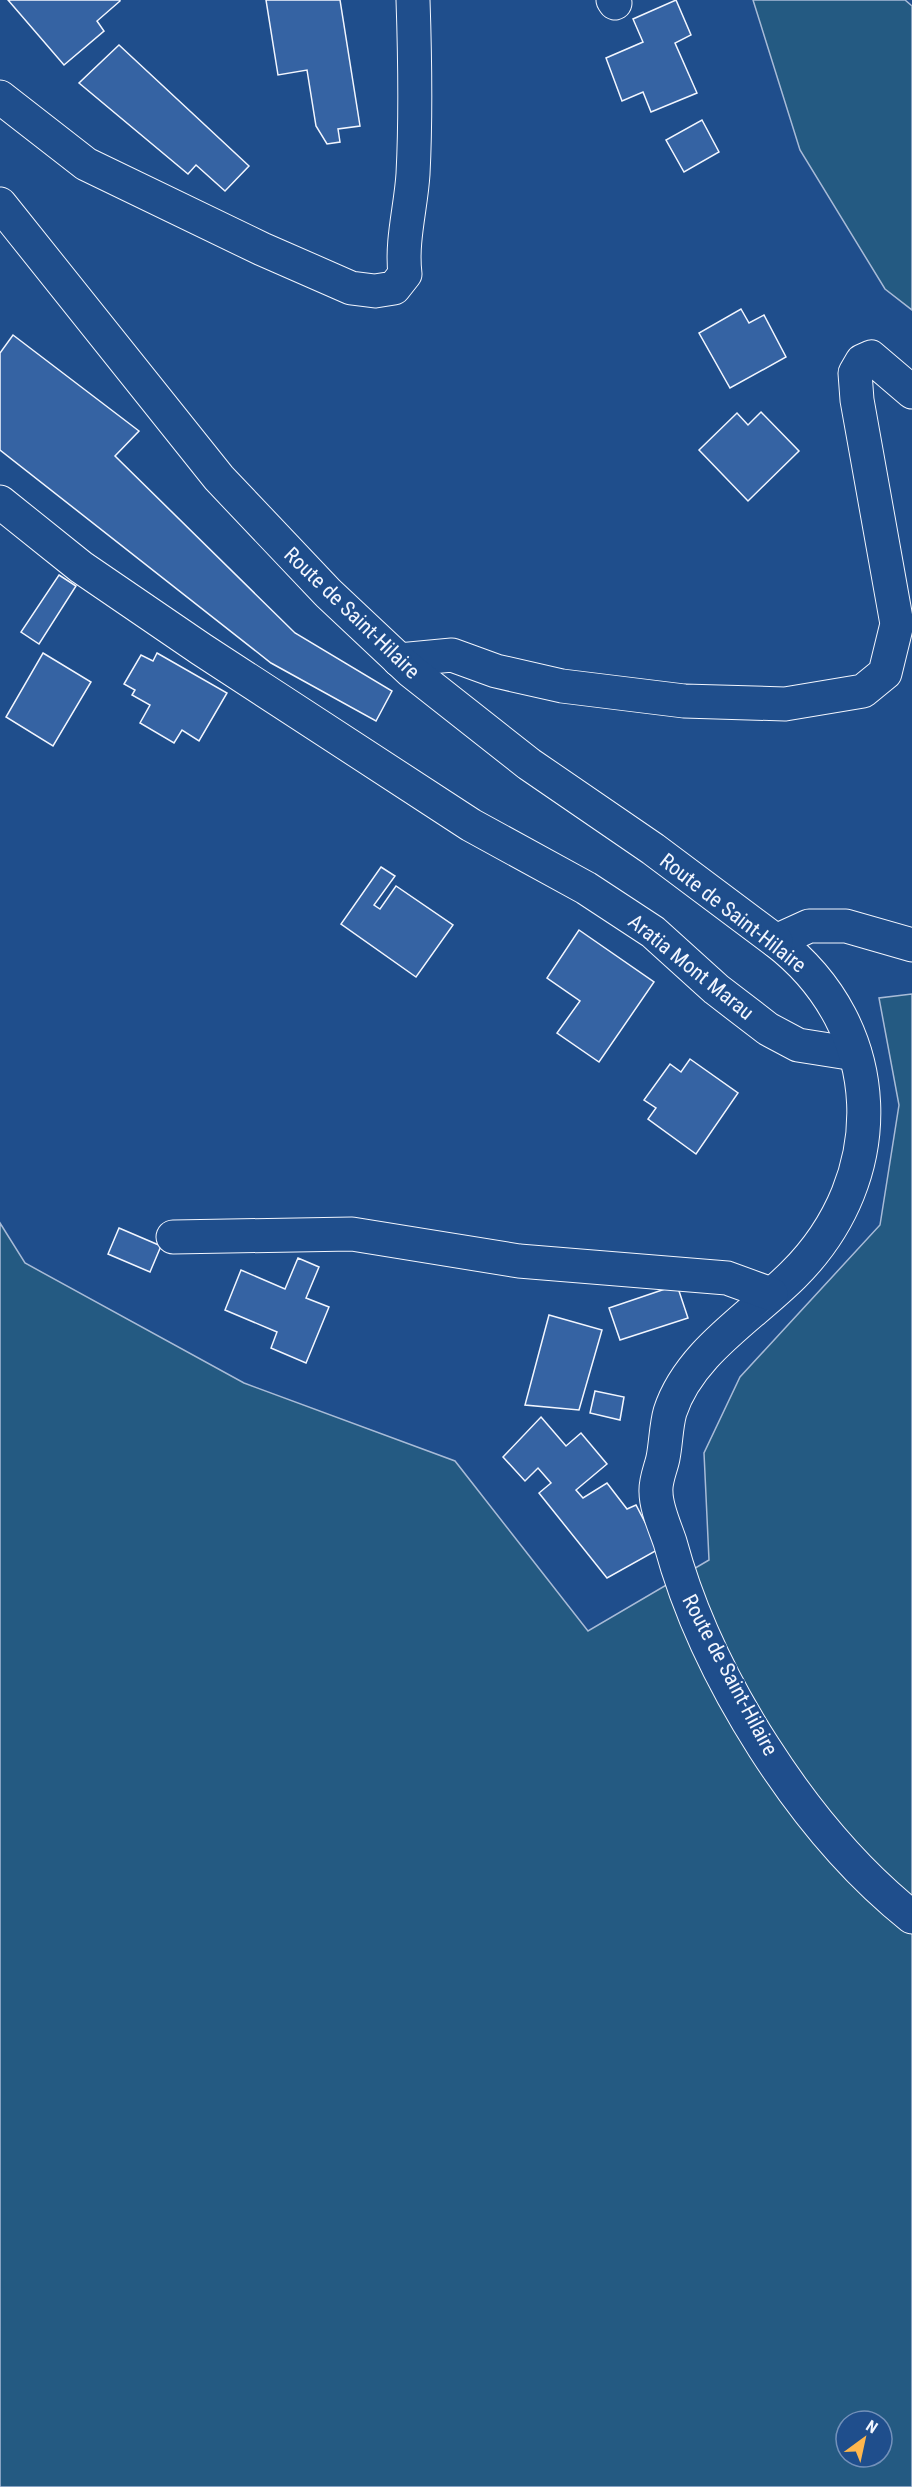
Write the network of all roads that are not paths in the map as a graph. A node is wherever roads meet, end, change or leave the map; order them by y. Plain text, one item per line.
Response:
1 (413, 0) edge
2 (0, 97) edge
3 (0, 204) edge
4 (912, 392) edge
5 (0, 502) edge
6 (399, 660) junction
7 (776, 941) junction
8 (912, 945) edge
9 (855, 1054) junction
10 (173, 1237) dead end
11 (771, 1294) junction
12 (912, 1917) edge

1 - 2 street
3 - 6 street, Route de Saint-Hilaire
4 - 6 street
5 - 9 street, Aratia Mont Marau
6 - 7 street, Route de Saint-Hilaire
7 - 8 street
7 - 9 street, Route de Saint-Hilaire
9 - 11 street, Route de Saint-Hilaire
10 - 11 street
11 - 12 street, Route de Saint-Hilaire

